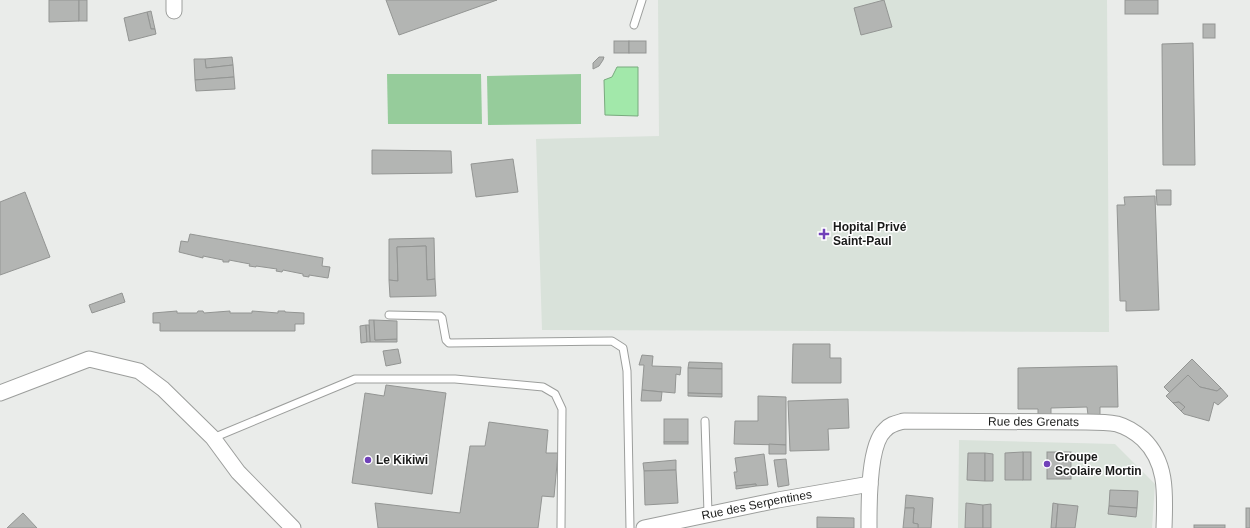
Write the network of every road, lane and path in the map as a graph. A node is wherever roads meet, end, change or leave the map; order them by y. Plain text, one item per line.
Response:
1 (642, 0) edge
2 (634, 25) dead end
3 (389, 315) dead end
4 (0, 393) edge
5 (704, 421) dead end
6 (214, 438) junction
7 (870, 484) junction
8 (708, 513) junction
9 (293, 528) edge
10 (561, 528) edge
11 (630, 528) edge
12 (644, 528) edge
13 (869, 528) edge
14 (1164, 528) edge

1 - 2 lane
3 - 11 lane
4 - 6 street
5 - 8 lane
6 - 9 street
6 - 10 lane
7 - 8 street, Rue des Serpentines
7 - 13 street, Rue des Grenats
7 - 14 street, Rue des Grenats
8 - 12 street, Rue des Serpentines

